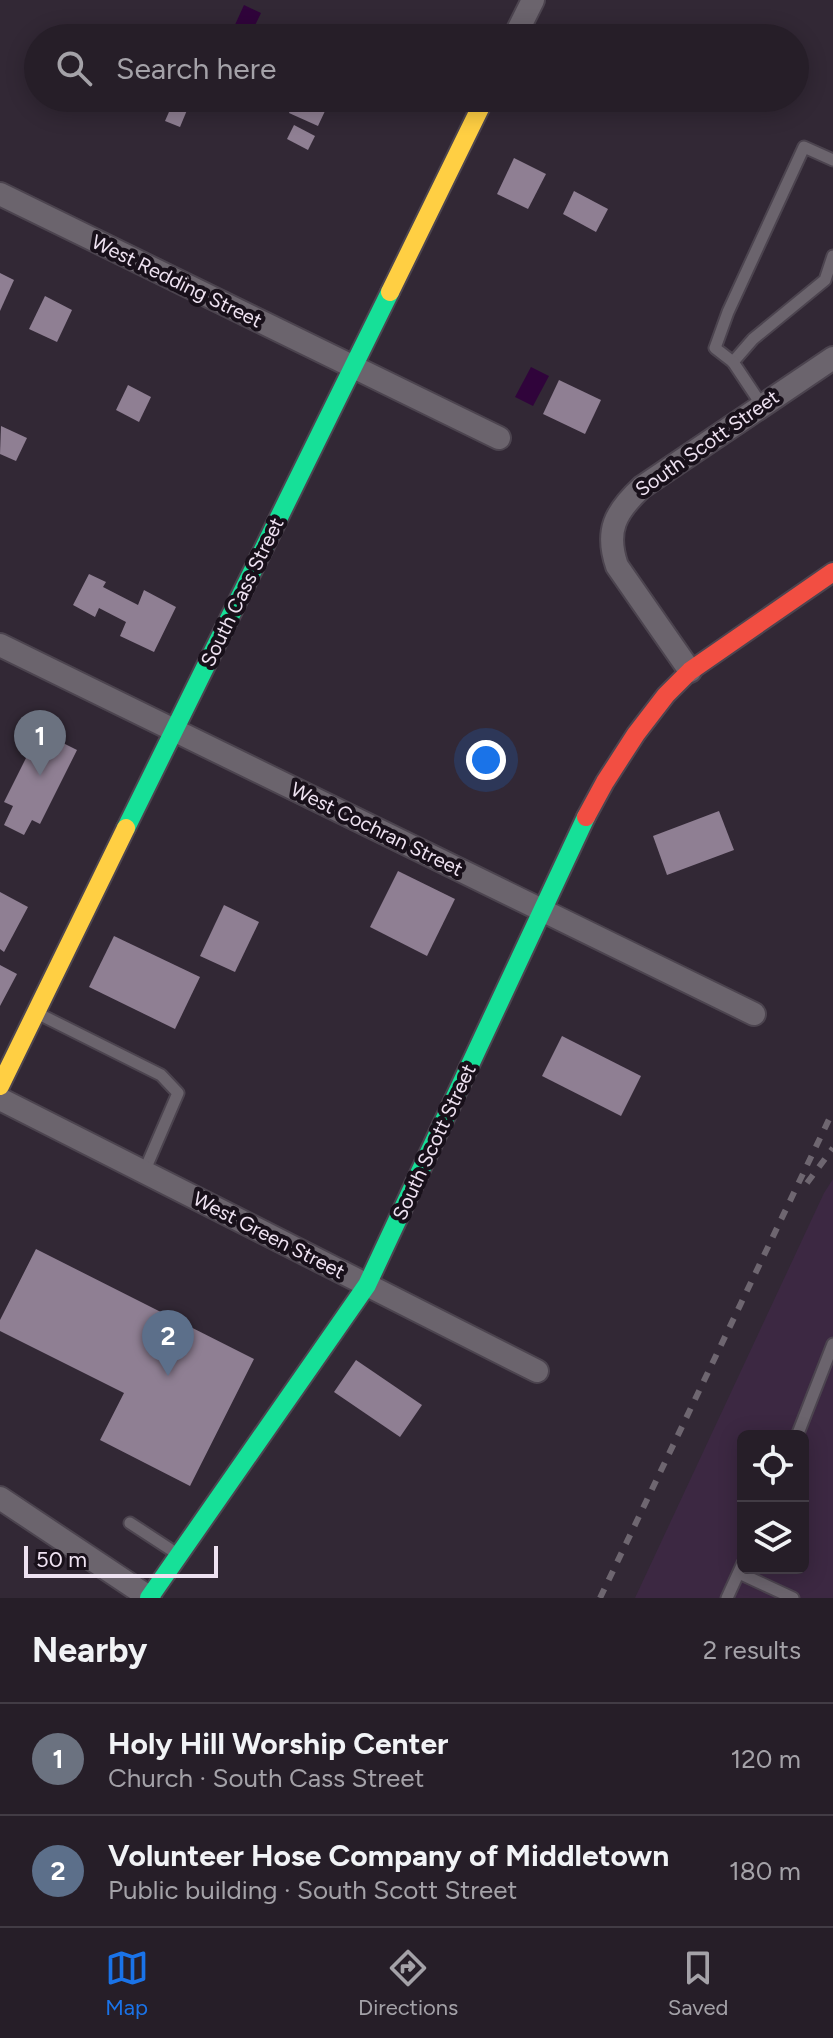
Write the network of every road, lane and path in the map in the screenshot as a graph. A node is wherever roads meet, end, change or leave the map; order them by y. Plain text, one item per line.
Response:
1 (527, 2) edge
2 (519, 24) edge
3 (478, 112) edge
4 (833, 160) edge
5 (0, 194) edge
6 (833, 256) edge
7 (833, 358) edge
8 (733, 362) junction
9 (354, 367) junction
10 (761, 404) junction
11 (499, 438) dead end
12 (833, 572) edge
13 (0, 645) edge
14 (690, 671) junction
15 (173, 730) junction
16 (542, 910) junction
17 (36, 1013) junction
18 (754, 1014) dead end
19 (0, 1086) edge
20 (0, 1099) edge
21 (144, 1172) junction
22 (367, 1285) junction
23 (833, 1344) edge
24 (537, 1371) dead end
25 (799, 1430) edge
26 (0, 1498) edge
27 (130, 1523) dead end
28 (179, 1555) junction
29 (738, 1574) edge
30 (751, 1574) edge
31 (150, 1598) edge
32 (727, 1598) edge
33 (793, 1598) edge

1 - 2 street
3 - 9 street, South Cass Street
4 - 8 lane
5 - 9 street, West Redding Street
6 - 8 lane
7 - 10 street, South Scott Street
8 - 10 lane
9 - 11 street, West Redding Street
9 - 15 street, South Cass Street
10 - 14 street, South Scott Street
12 - 14 street, South Scott Street
13 - 15 street, West Cochran Street
14 - 16 street, South Scott Street
15 - 16 street, West Cochran Street
15 - 17 street, South Cass Street
16 - 18 street, West Cochran Street
16 - 22 street, South Scott Street
17 - 19 street, South Cass Street
17 - 21 lane
20 - 21 street, West Green Street
21 - 22 street, West Green Street
22 - 24 street, West Green Street
22 - 28 street, South Scott Street
23 - 25 lane
26 - 31 street
27 - 28 lane
28 - 31 street, South Scott Street
29 - 32 lane
30 - 33 lane

